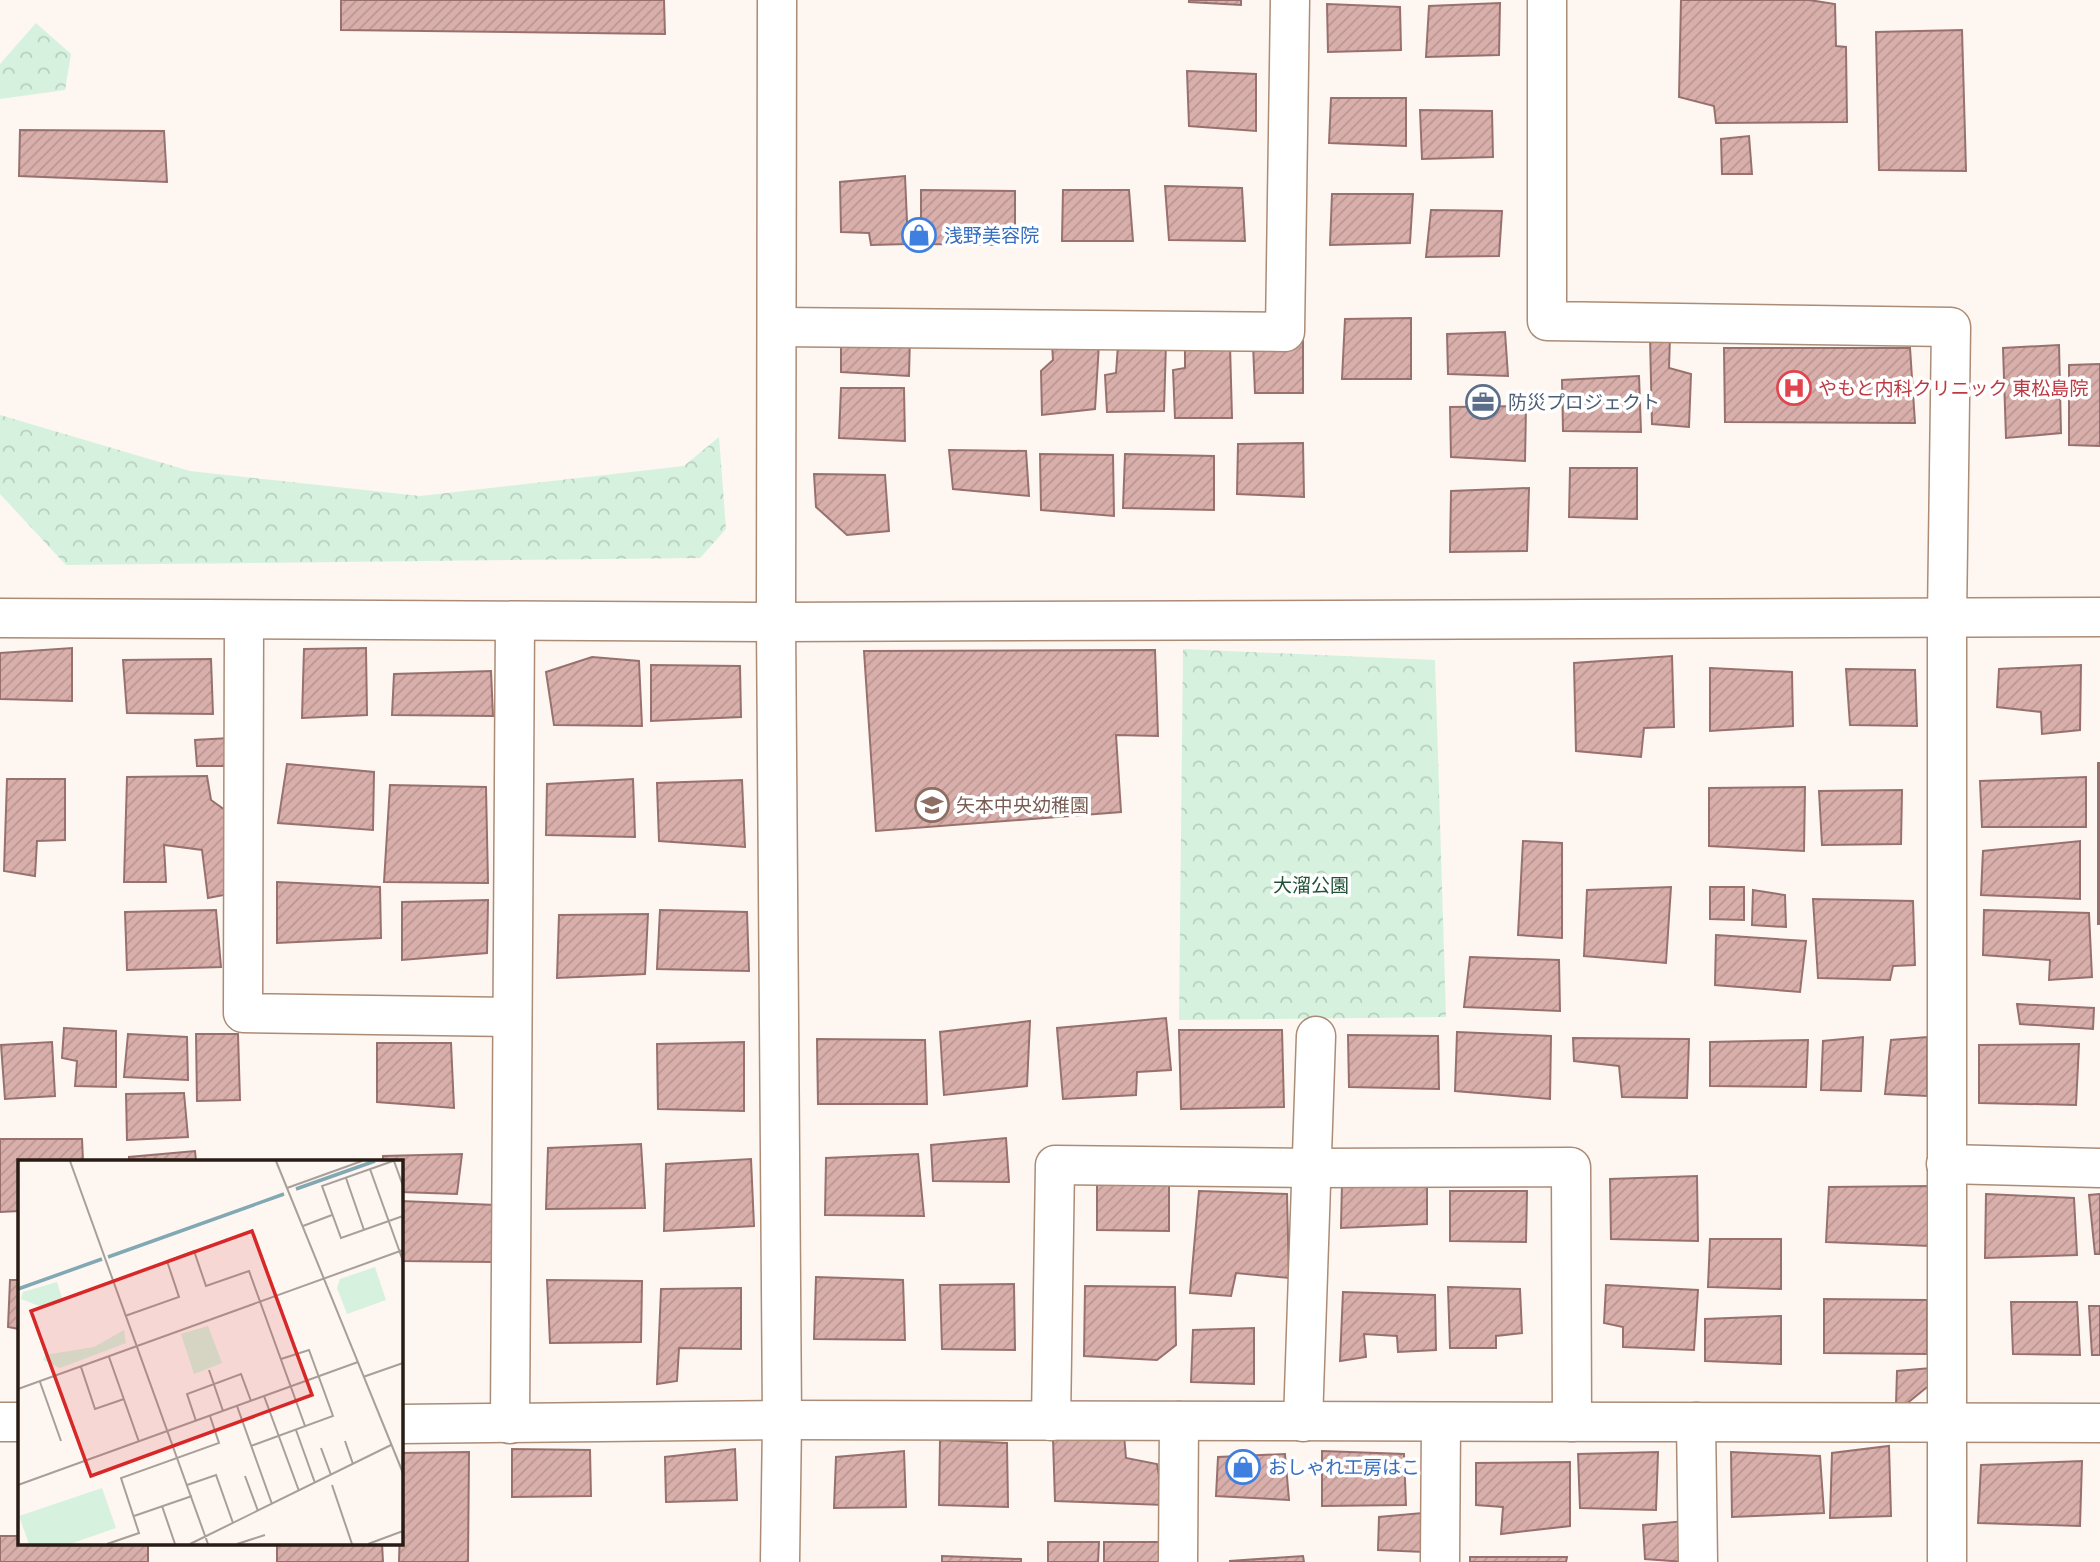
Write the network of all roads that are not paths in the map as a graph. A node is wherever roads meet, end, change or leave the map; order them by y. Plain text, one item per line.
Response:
1 (777, 0) edge
2 (1290, 0) edge
3 (1547, 0) edge
4 (777, 327) junction
5 (2100, 617) edge
6 (0, 618) edge
7 (1947, 618) junction
8 (244, 620) junction
9 (515, 621) junction
10 (776, 622) junction
11 (511, 1017) junction
12 (1316, 1036) dead end
13 (1946, 1164) junction
14 (1311, 1168) junction
15 (2100, 1168) edge
16 (782, 1420) junction
17 (1051, 1421) junction
18 (1179, 1421) junction
19 (0, 1422) edge
20 (18, 1422) edge
21 (1303, 1422) junction
22 (1441, 1422) junction
23 (1572, 1422) junction
24 (1696, 1422) junction
25 (1946, 1423) junction
26 (2100, 1423) edge
27 (402, 1424) edge
28 (510, 1424) junction
29 (780, 1562) edge
30 (1178, 1562) edge
31 (1440, 1562) edge
32 (1698, 1562) edge
33 (1947, 1562) edge

1 - 4 street
2 - 4 street
3 - 7 street
4 - 10 street
5 - 7 street
6 - 8 street
7 - 10 street
7 - 13 street
8 - 9 street
8 - 11 street
9 - 10 street
9 - 11 street
10 - 16 street
11 - 28 street
12 - 14 street
13 - 15 street
13 - 25 street
14 - 17 street
14 - 21 street
14 - 23 street
16 - 17 street
16 - 28 street
16 - 29 street
17 - 18 street
18 - 21 street
18 - 30 street
19 - 20 street
21 - 22 street
22 - 23 street
22 - 31 street
23 - 24 street
24 - 25 street
24 - 32 street
25 - 26 street
25 - 33 street
27 - 28 street

